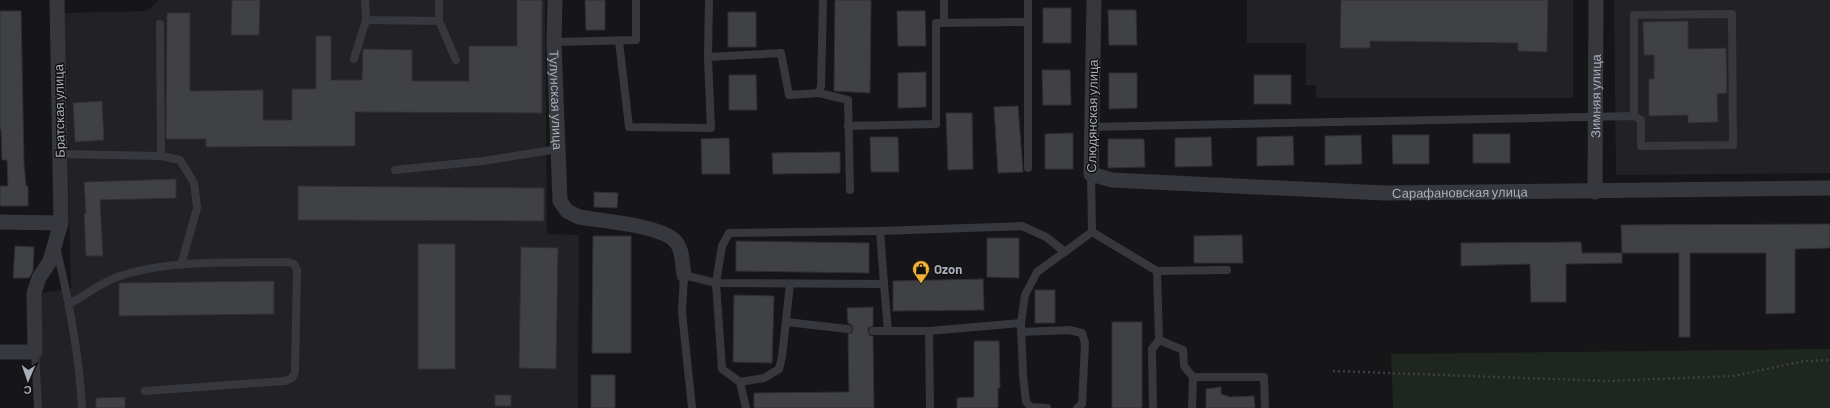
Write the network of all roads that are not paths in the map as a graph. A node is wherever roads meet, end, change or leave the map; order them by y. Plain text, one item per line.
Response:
1 (57, 0) edge
2 (365, 0) edge
3 (439, 0) edge
4 (554, 0) edge
5 (636, 0) edge
6 (709, 0) edge
7 (824, 0) edge
8 (944, 0) edge
9 (1028, 0) edge
10 (1094, 0) edge
11 (1596, 0) edge
12 (366, 20) junction
13 (439, 21) junction
14 (1028, 22) junction
15 (944, 23) junction
16 (160, 24) dead end
17 (619, 40) junction
18 (554, 42) junction
19 (708, 57) junction
20 (354, 59) dead end
21 (456, 60) dead end
22 (819, 93) junction
23 (1634, 116) junction
24 (1595, 118) junction
25 (848, 126) junction
26 (1091, 127) junction
27 (558, 149) junction
28 (60, 154) junction
29 (161, 156) junction
30 (1028, 168) dead end
31 (395, 170) dead end
32 (1091, 174) junction
33 (1830, 188) edge
34 (850, 190) dead end
35 (1595, 192) junction
36 (0, 222) edge
37 (60, 222) junction
38 (880, 231) junction
39 (1092, 232) junction
40 (56, 244) junction
41 (1065, 252) junction
42 (181, 265) junction
43 (1227, 270) dead end
44 (1157, 271) junction
45 (684, 274) junction
46 (716, 283) junction
47 (790, 284) junction
48 (884, 284) junction
49 (69, 304) junction
50 (786, 322) junction
51 (1021, 323) junction
52 (848, 329) dead end
53 (873, 331) dead end
54 (888, 331) junction
55 (929, 332) junction
56 (1021, 332) junction
57 (1159, 340) junction
58 (0, 352) edge
59 (35, 352) junction
60 (1193, 377) junction
61 (740, 382) junction
62 (145, 391) dead end
63 (38, 408) edge
64 (82, 408) edge
65 (692, 408) edge
66 (746, 408) edge
67 (930, 408) edge
68 (1047, 408) edge
69 (1077, 408) edge
70 (1153, 408) edge
71 (1192, 408) edge
72 (1265, 408) edge

1 - 28 street, Братская улица
2 - 12 lane
3 - 13 lane
4 - 18 street, Тулунская улица
5 - 17 lane
6 - 19 lane
7 - 22 lane
8 - 15 lane
9 - 14 lane
10 - 26 street, Слюдянская улица
11 - 24 street, Зимняя улица
12 - 13 lane
12 - 20 lane
13 - 21 lane
14 - 15 lane
14 - 30 lane
15 - 25 lane
16 - 29 lane
17 - 18 lane
17 - 19 lane
18 - 27 street, Тулунская улица
19 - 22 lane
22 - 25 lane
23 - 23 lane
23 - 24 lane
24 - 26 lane
24 - 35 street, Зимняя улица
25 - 34 lane
26 - 32 street, Слюдянская улица
27 - 31 lane
27 - 45 street, Тулунская улица
28 - 29 lane
28 - 37 street, Братская улица
29 - 42 lane
32 - 35 street, Сарафановская улица
32 - 39 lane, Слюдянская улица
33 - 35 street, Сарафановская улица
36 - 37 street
37 - 40 street, Братская улица
38 - 41 lane
38 - 46 lane
38 - 48 lane
39 - 41 lane
39 - 44 lane
40 - 49 lane
40 - 59 street, Братская улица
41 - 51 lane
42 - 49 lane
42 - 62 lane
43 - 44 lane
44 - 57 lane
45 - 46 lane
45 - 65 lane
46 - 47 lane
46 - 61 lane
47 - 48 lane
47 - 50 lane
48 - 54 lane
49 - 64 lane
50 - 52 lane
50 - 61 lane
51 - 55 lane
51 - 56 lane
53 - 54 lane
54 - 55 lane
55 - 67 lane
56 - 68 lane
56 - 69 lane
57 - 60 lane
57 - 70 lane
58 - 59 street
59 - 63 lane
60 - 71 lane
60 - 72 lane
61 - 66 lane

